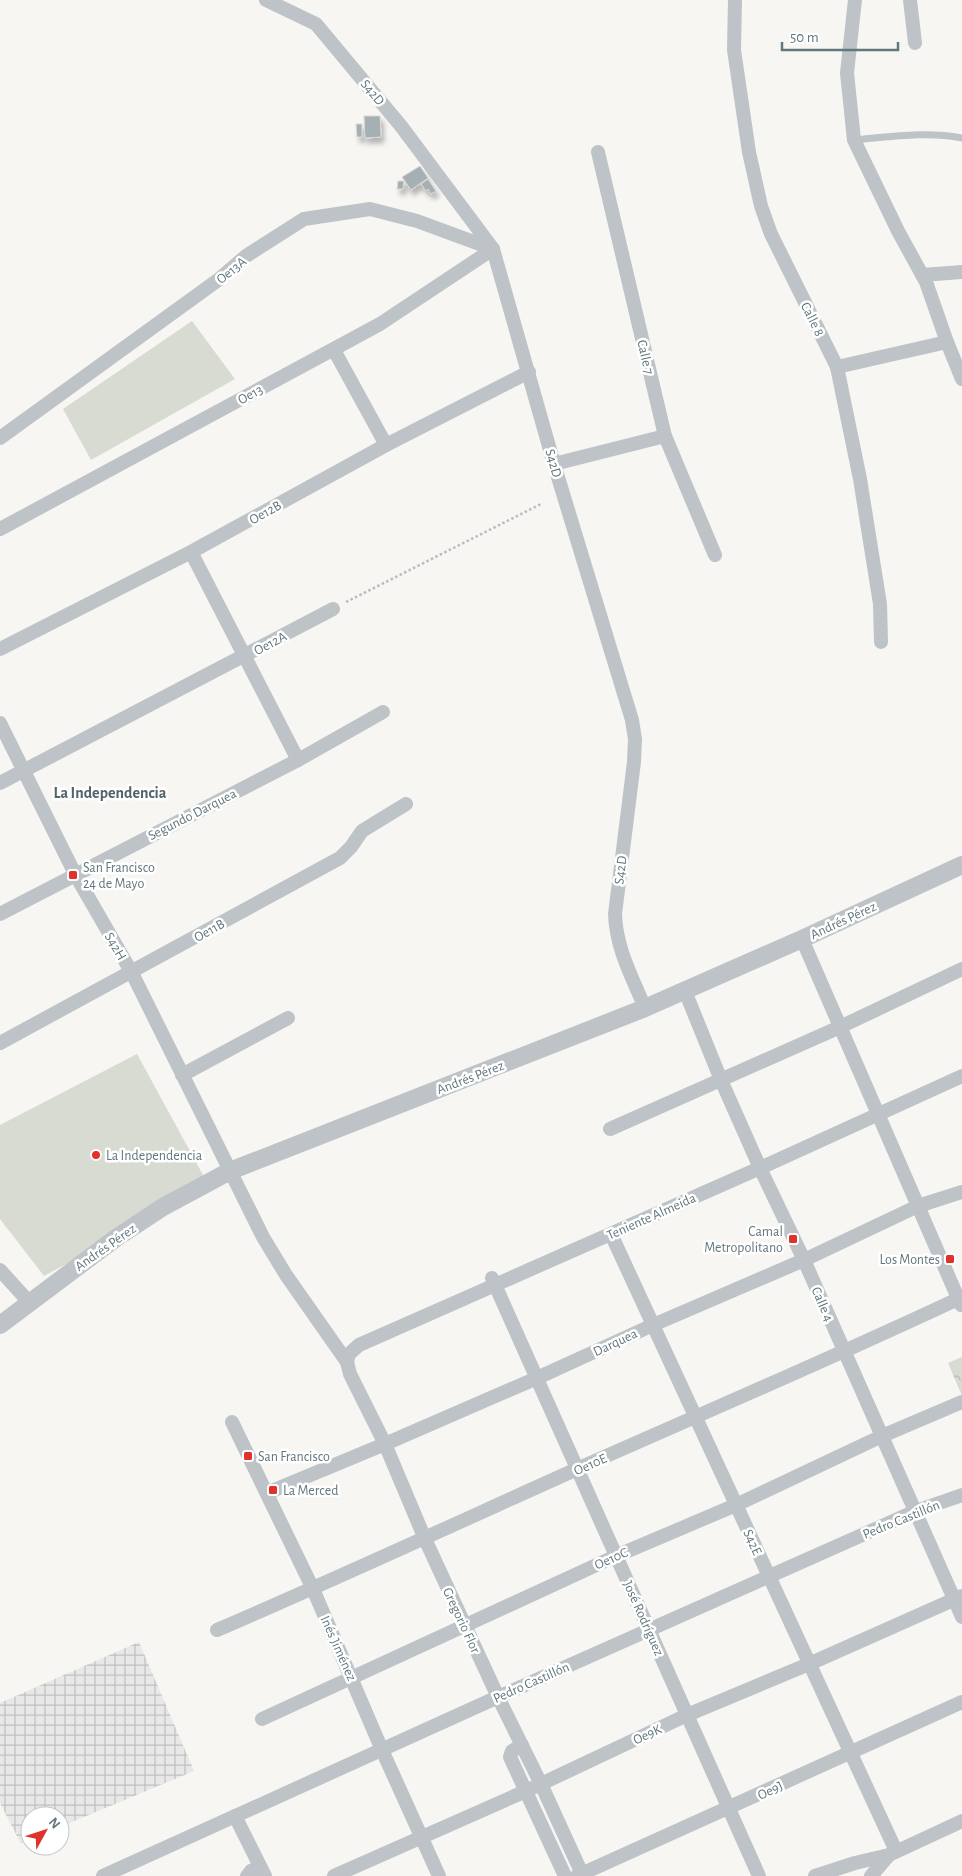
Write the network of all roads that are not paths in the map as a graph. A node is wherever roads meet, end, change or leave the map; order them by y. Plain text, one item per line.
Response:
1 (266, 0) edge
2 (735, 0) edge
3 (855, 0) edge
4 (910, 0) edge
5 (915, 43) dead end
6 (962, 138) edge
7 (854, 140) junction
8 (598, 152) dead end
9 (493, 249) junction
10 (962, 272) edge
11 (922, 275) junction
12 (947, 342) junction
13 (334, 350) junction
14 (837, 367) junction
15 (528, 372) junction
16 (962, 380) edge
17 (665, 436) junction
18 (0, 438) edge
19 (386, 445) junction
20 (554, 464) junction
21 (0, 529) edge
22 (192, 552) junction
23 (715, 555) dead end
24 (333, 609) road end
25 (880, 642) dead end
26 (0, 649) edge
27 (244, 657) junction
28 (383, 712) dead end
29 (0, 723) edge
30 (298, 760) junction
31 (25, 771) junction
32 (0, 783) edge
33 (406, 804) dead end
34 (962, 865) edge
35 (75, 874) junction
36 (0, 914) edge
37 (802, 939) junction
38 (962, 969) edge
39 (132, 973) junction
40 (685, 991) junction
41 (645, 1008) junction
42 (288, 1018) dead end
43 (840, 1027) junction
44 (0, 1043) edge
45 (182, 1075) junction
46 (962, 1076) edge
47 (721, 1080) junction
48 (879, 1115) junction
49 (610, 1129) dead end
50 (760, 1168) junction
51 (230, 1170) junction
52 (962, 1192) edge
53 (918, 1206) junction
54 (611, 1234) junction
55 (804, 1260) junction
56 (0, 1270) edge
57 (494, 1281) junction
58 (961, 1301) edge
59 (29, 1302) junction
60 (0, 1325) edge
61 (653, 1325) junction
62 (843, 1350) junction
63 (346, 1362) junction
64 (537, 1378) junction
65 (962, 1402) edge
66 (696, 1418) junction
67 (232, 1422) dead end
68 (882, 1436) junction
69 (385, 1444) junction
70 (577, 1469) junction
71 (267, 1493) junction
72 (962, 1495) edge
73 (736, 1505) junction
74 (916, 1511) junction
75 (425, 1539) junction
76 (616, 1556) junction
77 (769, 1577) junction
78 (313, 1589) junction
79 (958, 1598) edge
80 (962, 1617) edge
81 (465, 1625) junction
82 (217, 1630) dead end
83 (650, 1630) junction
84 (809, 1664) junction
85 (352, 1677) junction
86 (498, 1697) junction
87 (962, 1702) edge
88 (687, 1715) junction
89 (262, 1719) dead end
90 (522, 1745) junction
91 (382, 1750) junction
92 (850, 1752) junction
93 (541, 1784) junction
94 (526, 1791) junction
95 (729, 1809) junction
96 (235, 1816) junction
97 (962, 1821) edge
98 (563, 1831) junction
99 (422, 1837) junction
100 (548, 1838) junction
101 (892, 1853) junction
102 (263, 1871) edge
103 (117, 1873) edge
104 (581, 1875) edge
105 (103, 1876) edge
106 (248, 1876) edge
107 (334, 1876) edge
108 (439, 1876) edge
109 (565, 1876) edge
110 (759, 1876) edge
111 (815, 1876) edge
112 (871, 1876) edge

1 - 9 street, S42D
2 - 14 street, Calle 8
3 - 7 street
4 - 5 street
6 - 7 lane
7 - 11 street
8 - 17 street, Calle 7
9 - 13 street, Oe13
9 - 15 street, S42D
9 - 18 street, Oe13A
10 - 11 street
11 - 12 street
12 - 14 street
12 - 16 street
13 - 19 street
13 - 21 street, Oe13
14 - 25 street, Calle 8
15 - 19 street, Oe12B
15 - 20 street, S42D
17 - 20 street
17 - 23 street, Calle 7
19 - 22 street, Oe12B
20 - 41 street, S42D
22 - 26 street, Oe12B
22 - 27 street
24 - 27 street, Oe12A
27 - 30 street
27 - 31 street, Oe12A
28 - 30 street, Segundo Darquea
29 - 31 street, S42H
30 - 35 street, Segundo Darquea
31 - 32 street, Oe12A
31 - 35 street, S42H
33 - 39 street, Oe11B
34 - 37 street, Andrés Pérez
35 - 36 street, Segundo Darquea
35 - 39 street, S42H
37 - 40 street, Andrés Pérez
37 - 43 street
38 - 43 street
39 - 44 street, Oe11B
39 - 45 street, S42H
40 - 41 street, Andrés Pérez
40 - 47 street, Calle 4
41 - 51 street, Andrés Pérez
42 - 45 street
43 - 47 street
43 - 48 street
45 - 51 street, S42H
46 - 48 street, Teniente Almeida
47 - 49 street
47 - 50 street, Calle 4
48 - 50 street, Teniente Almeida
48 - 53 street
50 - 54 street, Teniente Almeida
50 - 55 street, Calle 4
51 - 59 street, Andrés Pérez
51 - 63 street, S42H
52 - 53 street, Darquea
53 - 55 street, Darquea
53 - 58 street
54 - 57 street, Teniente Almeida
54 - 61 street, S42E
55 - 61 street, Darquea
55 - 62 street, Calle 4
56 - 59 street
57 - 63 street, Teniente Almeida
57 - 64 street, José Rodríguez
58 - 62 street, Oe10E
59 - 60 street, Andrés Pérez
61 - 64 street, Darquea
61 - 66 street, S42E
62 - 66 street, Oe10E
62 - 68 street, Calle 4
63 - 69 street, Gregorio Flor
64 - 69 street, Darquea
64 - 70 street, José Rodríguez
65 - 68 street, Oe10C
66 - 70 street, Oe10E
66 - 73 street, S42E
67 - 71 street, Inés Jiménez
68 - 73 street, Oe10C
68 - 74 street, Calle 4
69 - 71 street, Darquea
69 - 75 street, Gregorio Flor
70 - 75 street, Oe10E
70 - 76 street, José Rodríguez
71 - 78 street, Inés Jiménez
72 - 74 street, Pedro Castillón
73 - 76 street, Oe10C
73 - 77 street, S42E
74 - 77 street, Pedro Castillón
74 - 79 street, Calle 4
75 - 78 street, Oe10E
75 - 81 street, Gregorio Flor
76 - 81 street, Oe10C
76 - 83 street, José Rodríguez
77 - 83 street, Pedro Castillón
77 - 84 street, S42E
78 - 82 street, Oe10E
78 - 85 street, Inés Jiménez
79 - 80 street, Calle 4
79 - 84 street, Oe9K
81 - 85 street, Oe10C
81 - 86 street, Gregorio Flor
83 - 86 street, Pedro Castillón
83 - 88 street, José Rodríguez
84 - 88 street, Oe9K
84 - 92 street, S42E
85 - 89 street, Oe10C
85 - 91 street, Inés Jiménez
86 - 90 street, Gregorio Flor
86 - 91 street, Pedro Castillón
87 - 92 street, Oe9J
88 - 93 street, Oe9K
88 - 95 street, José Rodríguez
90 - 93 street, Gregorio Flor
90 - 94 street
91 - 96 street, Pedro Castillón
91 - 99 street, Inés Jiménez
92 - 95 street, Oe9J
92 - 101 street, S42E
93 - 94 street, Oe9K
93 - 98 street, Gregorio Flor
94 - 99 street, Oe9K
94 - 100 street
95 - 104 street, Oe9J
95 - 110 street, José Rodríguez
96 - 102 street
96 - 103 street, Pedro Castillón
97 - 101 street
98 - 100 street
98 - 104 street, Gregorio Flor
99 - 107 street, Oe9K
99 - 108 street, Inés Jiménez
100 - 109 street
101 - 111 street
101 - 112 street
102 - 106 street
103 - 105 street, Pedro Castillón

